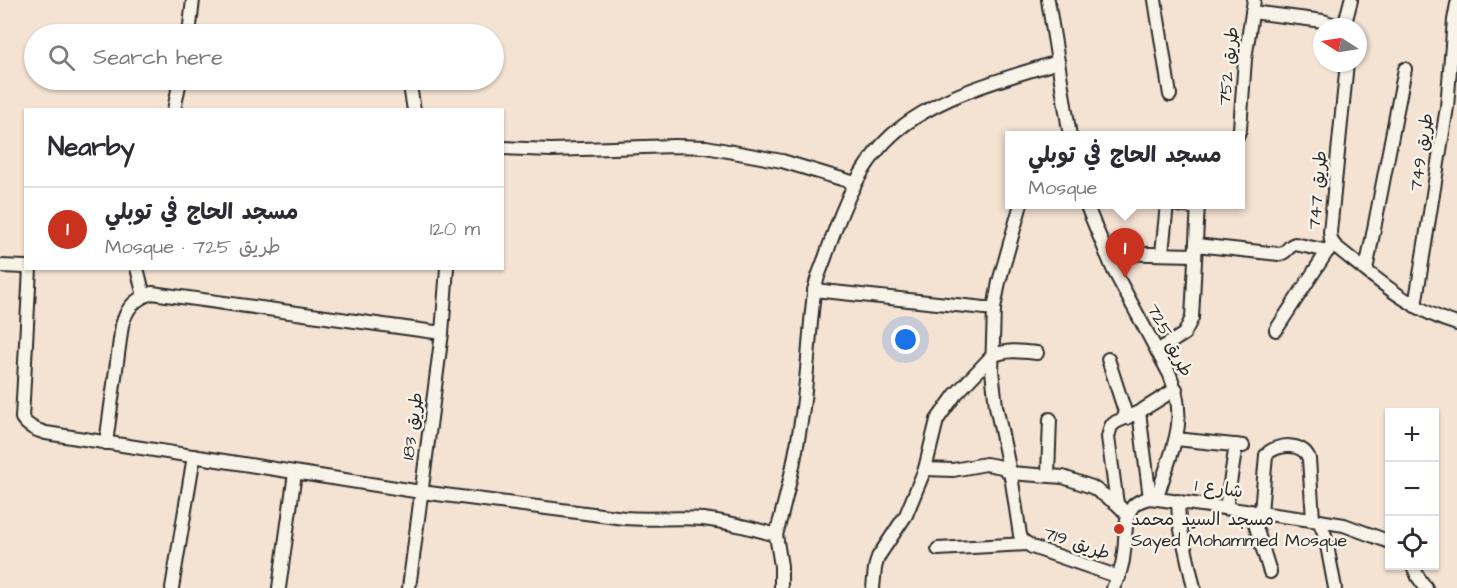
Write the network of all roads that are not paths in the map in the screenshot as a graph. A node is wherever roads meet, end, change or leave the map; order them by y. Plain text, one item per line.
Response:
1 (193, 0) edge
2 (1155, 0) edge
3 (1351, 0) edge
4 (1049, 1) edge
5 (1457, 4) edge
6 (1253, 6) edge
7 (1345, 18) edge
8 (1313, 19) edge
9 (190, 24) edge
10 (1058, 62) junction
11 (1405, 69) dead end
12 (1346, 72) edge
13 (178, 90) edge
14 (411, 90) edge
15 (1170, 95) dead end
16 (174, 108) edge
17 (414, 108) edge
18 (1069, 131) edge
19 (1239, 131) edge
20 (504, 148) edge
21 (855, 183) junction
22 (1020, 209) edge
23 (1088, 209) edge
24 (1166, 209) edge
25 (1198, 209) edge
26 (1330, 247) junction
27 (1196, 250) junction
28 (1106, 253) junction
29 (1162, 253) junction
30 (0, 266) edge
31 (24, 267) edge
32 (30, 270) edge
33 (138, 270) edge
34 (447, 270) edge
35 (1366, 270) junction
36 (814, 290) junction
37 (144, 296) junction
38 (1415, 306) junction
39 (994, 309) junction
40 (1457, 324) edge
41 (1276, 330) dead end
42 (442, 333) junction
43 (1157, 351) junction
44 (1037, 352) dead end
45 (992, 356) junction
46 (1108, 359) dead end
47 (1176, 389) junction
48 (1133, 415) junction
49 (1050, 419) dead end
50 (1176, 439) junction
51 (106, 443) junction
52 (194, 456) junction
53 (925, 469) junction
54 (295, 473) junction
55 (1010, 473) junction
56 (1047, 474) junction
57 (421, 492) junction
58 (1153, 498) junction
59 (1178, 501) junction
60 (1117, 504) junction
61 (1226, 508) junction
62 (1256, 511) junction
63 (1128, 515) junction
64 (1316, 520) junction
65 (776, 536) junction
66 (1385, 540) edge
67 (1027, 544) junction
68 (938, 549) dead end
69 (1415, 570) edge
70 (1270, 572) dead end
71 (1116, 582) edge
72 (172, 588) edge
73 (279, 588) edge
74 (410, 588) edge
75 (781, 588) edge
76 (873, 588) edge
77 (1194, 588) edge
78 (1335, 588) edge
79 (1426, 588) edge

1 - 9 street
2 - 15 street
3 - 7 street
4 - 10 street
5 - 38 street, طريق 749
6 - 8 street
6 - 19 street, طريق 752
10 - 18 street
10 - 21 street
11 - 35 street, طريق 749
12 - 26 street, طريق 747
13 - 16 street
14 - 17 street
20 - 21 street
21 - 36 street
22 - 39 street, طريق 719
23 - 28 street, طريق 725
24 - 29 street
25 - 27 street
26 - 27 street
26 - 35 street, طريق 747
26 - 41 street
27 - 29 street
27 - 43 street
28 - 29 street
28 - 43 street, طريق 725
30 - 31 street
32 - 51 street
33 - 37 street
34 - 42 street, طريق 183
35 - 38 street, طريق 747
36 - 39 street
36 - 65 street
37 - 42 street
37 - 51 street
38 - 40 street, طريق 747
39 - 45 street, طريق 719
42 - 57 street, طريق 183
43 - 47 street, طريق 725
44 - 45 street
45 - 53 street
45 - 55 street, طريق 719
46 - 48 street
47 - 48 street
47 - 50 street, طريق 725
48 - 58 street
48 - 60 street
49 - 56 street
50 - 58 street, طريق 725
50 - 61 street
51 - 52 street
52 - 54 street
52 - 72 street
53 - 55 street
53 - 76 street
54 - 57 street
54 - 73 street
55 - 56 street
55 - 67 street, طريق 719
56 - 60 street
57 - 65 street
57 - 74 street, طريق 183
58 - 59 street, شارع 1
58 - 63 street
59 - 61 street, شارع 1
59 - 77 street
60 - 63 street
61 - 62 street, شارع 1
62 - 64 street, شارع 1
62 - 64 street
62 - 70 street
63 - 71 street
64 - 66 street, شارع 1
64 - 78 street
65 - 75 street
67 - 68 street
67 - 71 street, طريق 719
69 - 79 street

